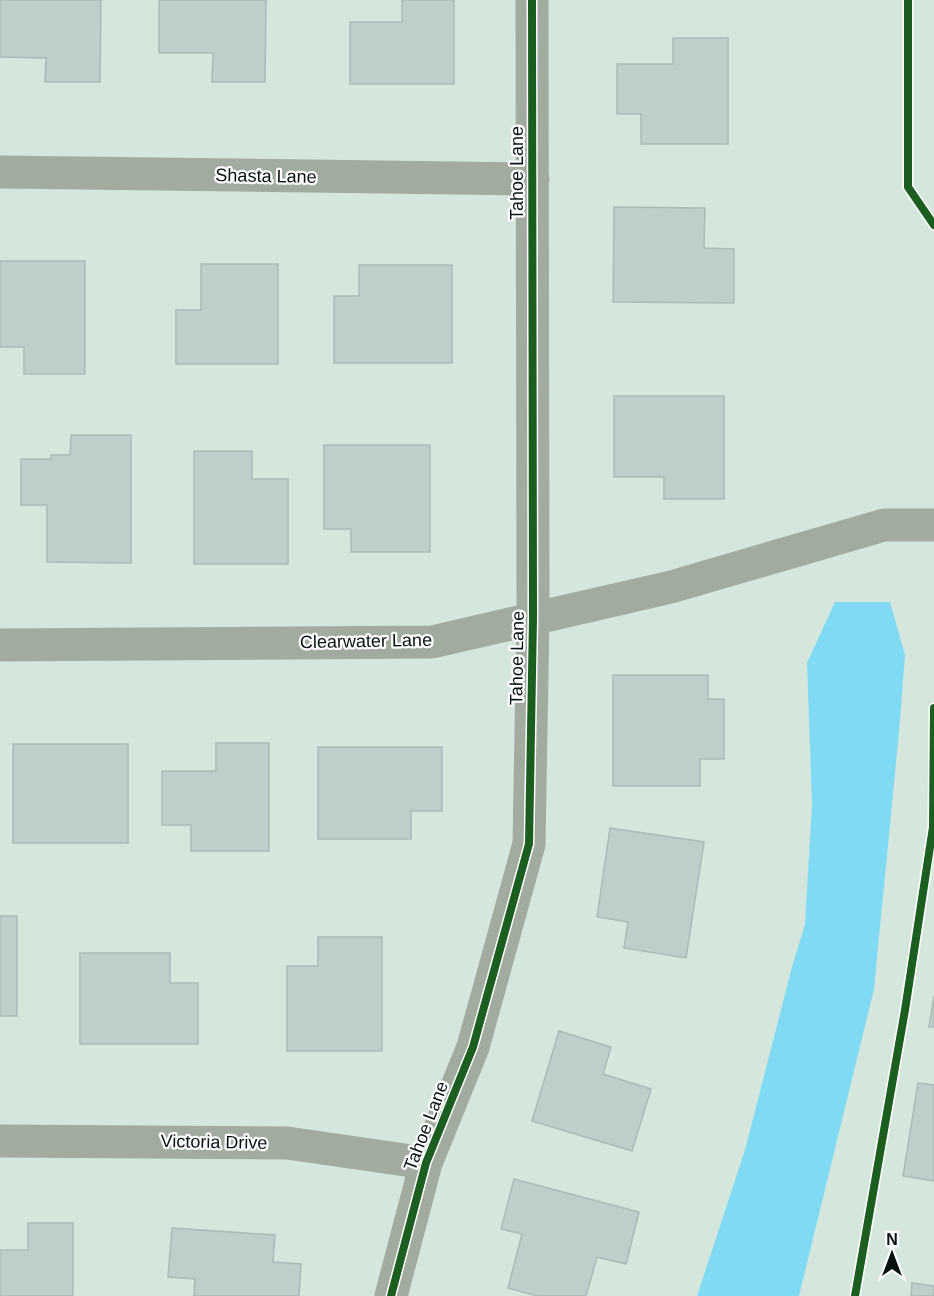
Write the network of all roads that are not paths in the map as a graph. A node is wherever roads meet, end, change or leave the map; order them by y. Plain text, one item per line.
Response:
1 (532, 0) edge
2 (0, 172) edge
3 (532, 179) junction
4 (934, 525) edge
5 (532, 618) junction
6 (0, 645) edge
7 (0, 1141) edge
8 (426, 1163) junction
9 (391, 1296) edge

1 - 3 street, Tahoe Lane
2 - 3 street, Shasta Lane
3 - 5 street, Tahoe Lane
4 - 5 street, Clearwater Lane
5 - 6 street, Clearwater Lane
5 - 8 street, Tahoe Lane
7 - 8 street, Victoria Drive
8 - 9 street, Tahoe Lane

